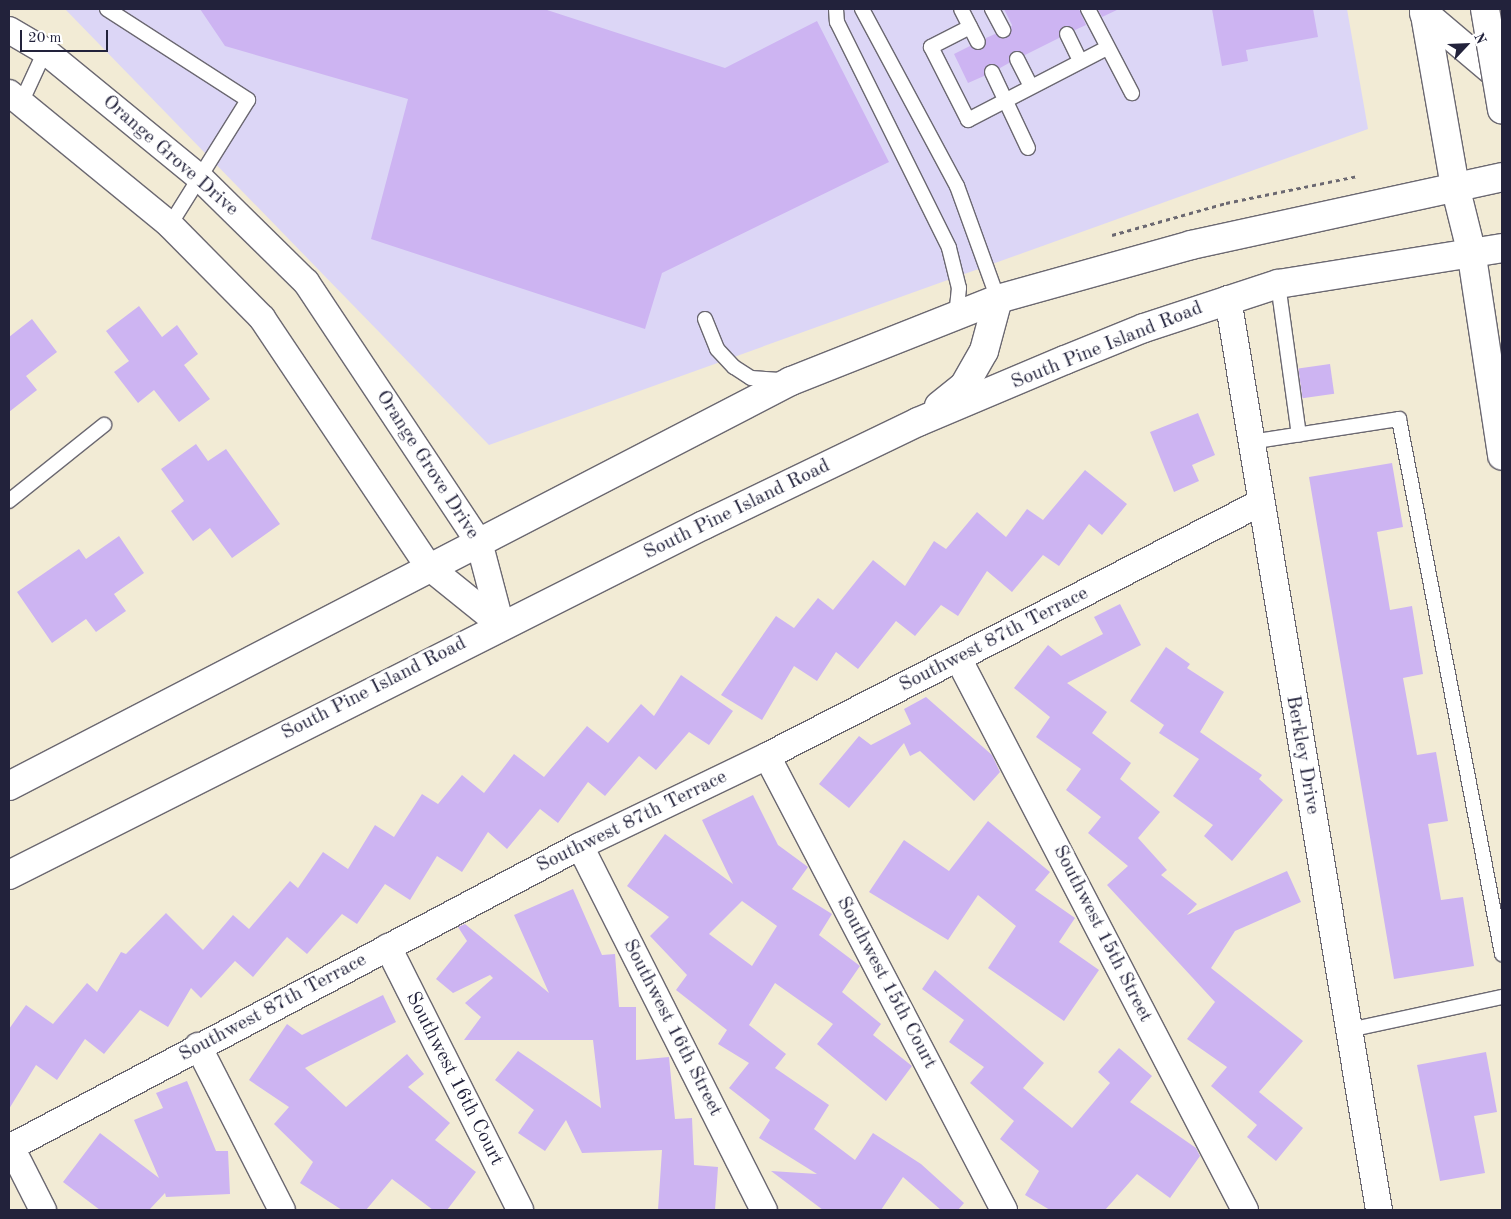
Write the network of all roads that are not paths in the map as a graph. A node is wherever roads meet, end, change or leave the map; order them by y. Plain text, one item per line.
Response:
1 (107, 9) edge
2 (836, 9) edge
3 (862, 9) edge
4 (961, 9) edge
5 (992, 9) edge
6 (1088, 9) edge
7 (1485, 9) edge
8 (1424, 11) edge
9 (970, 27) junction
10 (9, 30) edge
11 (1002, 30) dead end
12 (1067, 34) dead end
13 (978, 42) dead end
14 (1107, 48) junction
15 (45, 51) junction
16 (1017, 59) dead end
17 (1080, 61) junction
18 (992, 72) dead end
19 (1502, 79) edge
20 (1030, 85) junction
21 (1132, 93) dead end
22 (15, 98) edge
23 (1005, 99) junction
24 (1502, 110) edge
25 (1028, 148) dead end
26 (199, 177) junction
27 (1502, 177) edge
28 (1455, 186) junction
29 (170, 225) junction
30 (1502, 248) edge
31 (1472, 250) junction
32 (1278, 284) junction
33 (998, 299) junction
34 (1228, 299) junction
35 (956, 316) junction
36 (705, 320) dead end
37 (792, 381) junction
38 (918, 422) junction
39 (104, 425) dead end
40 (1299, 435) junction
41 (1250, 442) junction
42 (1502, 456) edge
43 (9, 501) edge
44 (1260, 503) junction
45 (479, 542) junction
46 (430, 567) junction
47 (502, 625) junction
48 (958, 658) junction
49 (767, 756) junction
50 (9, 786) edge
51 (580, 846) junction
52 (9, 875) edge
53 (388, 948) junction
54 (1502, 954) edge
55 (1502, 997) edge
56 (1349, 1030) junction
57 (198, 1046) junction
58 (10, 1147) edge
59 (43, 1210) edge
60 (282, 1210) edge
61 (520, 1210) edge
62 (764, 1210) edge
63 (1004, 1210) edge
64 (1245, 1210) edge
65 (1379, 1210) edge

1 - 26 lane
2 - 35 lane
3 - 33 lane
4 - 9 lane
5 - 11 lane
6 - 14 lane
7 - 24 main road, bridge
8 - 19 main road
8 - 28 main road
9 - 13 lane
9 - 23 lane
10 - 15 street, Orange Grove Drive
12 - 17 lane
14 - 17 lane
14 - 21 lane
15 - 22 lane
15 - 26 street, Orange Grove Drive
16 - 20 lane
17 - 20 lane
18 - 23 lane
20 - 23 lane
22 - 29 street
23 - 25 lane
26 - 29 lane
26 - 45 street, Orange Grove Drive
27 - 28 main road
28 - 31 main road
28 - 33 main road
29 - 46 street
30 - 31 main road, South Pine Island Road
31 - 32 main road, South Pine Island Road
31 - 42 main road
32 - 34 main road, South Pine Island Road
32 - 40 lane
33 - 35 main road
33 - 38 main road
34 - 38 main road, South Pine Island Road
34 - 41 street, Berkley Drive
35 - 37 main road
36 - 37 lane
37 - 45 main road
38 - 47 main road, South Pine Island Road
39 - 43 lane
40 - 41 lane
40 - 54 lane
41 - 44 street, Berkley Drive
44 - 48 street, Southwest 87th Terrace
44 - 56 street, Berkley Drive
45 - 46 main road
45 - 47 street, Orange Grove Drive
46 - 47 street
46 - 50 main road
47 - 52 main road, South Pine Island Road
48 - 49 street, Southwest 87th Terrace
48 - 64 street, Southwest 15th Street
49 - 51 street, Southwest 87th Terrace
49 - 63 street, Southwest 15th Court
51 - 53 street, Southwest 87th Terrace
51 - 62 street, Southwest 16th Street
53 - 57 street, Southwest 87th Terrace
53 - 61 street, Southwest 16th Court
55 - 56 lane
56 - 65 street, Berkley Drive
57 - 58 street, Southwest 87th Terrace
57 - 60 street
58 - 59 street

